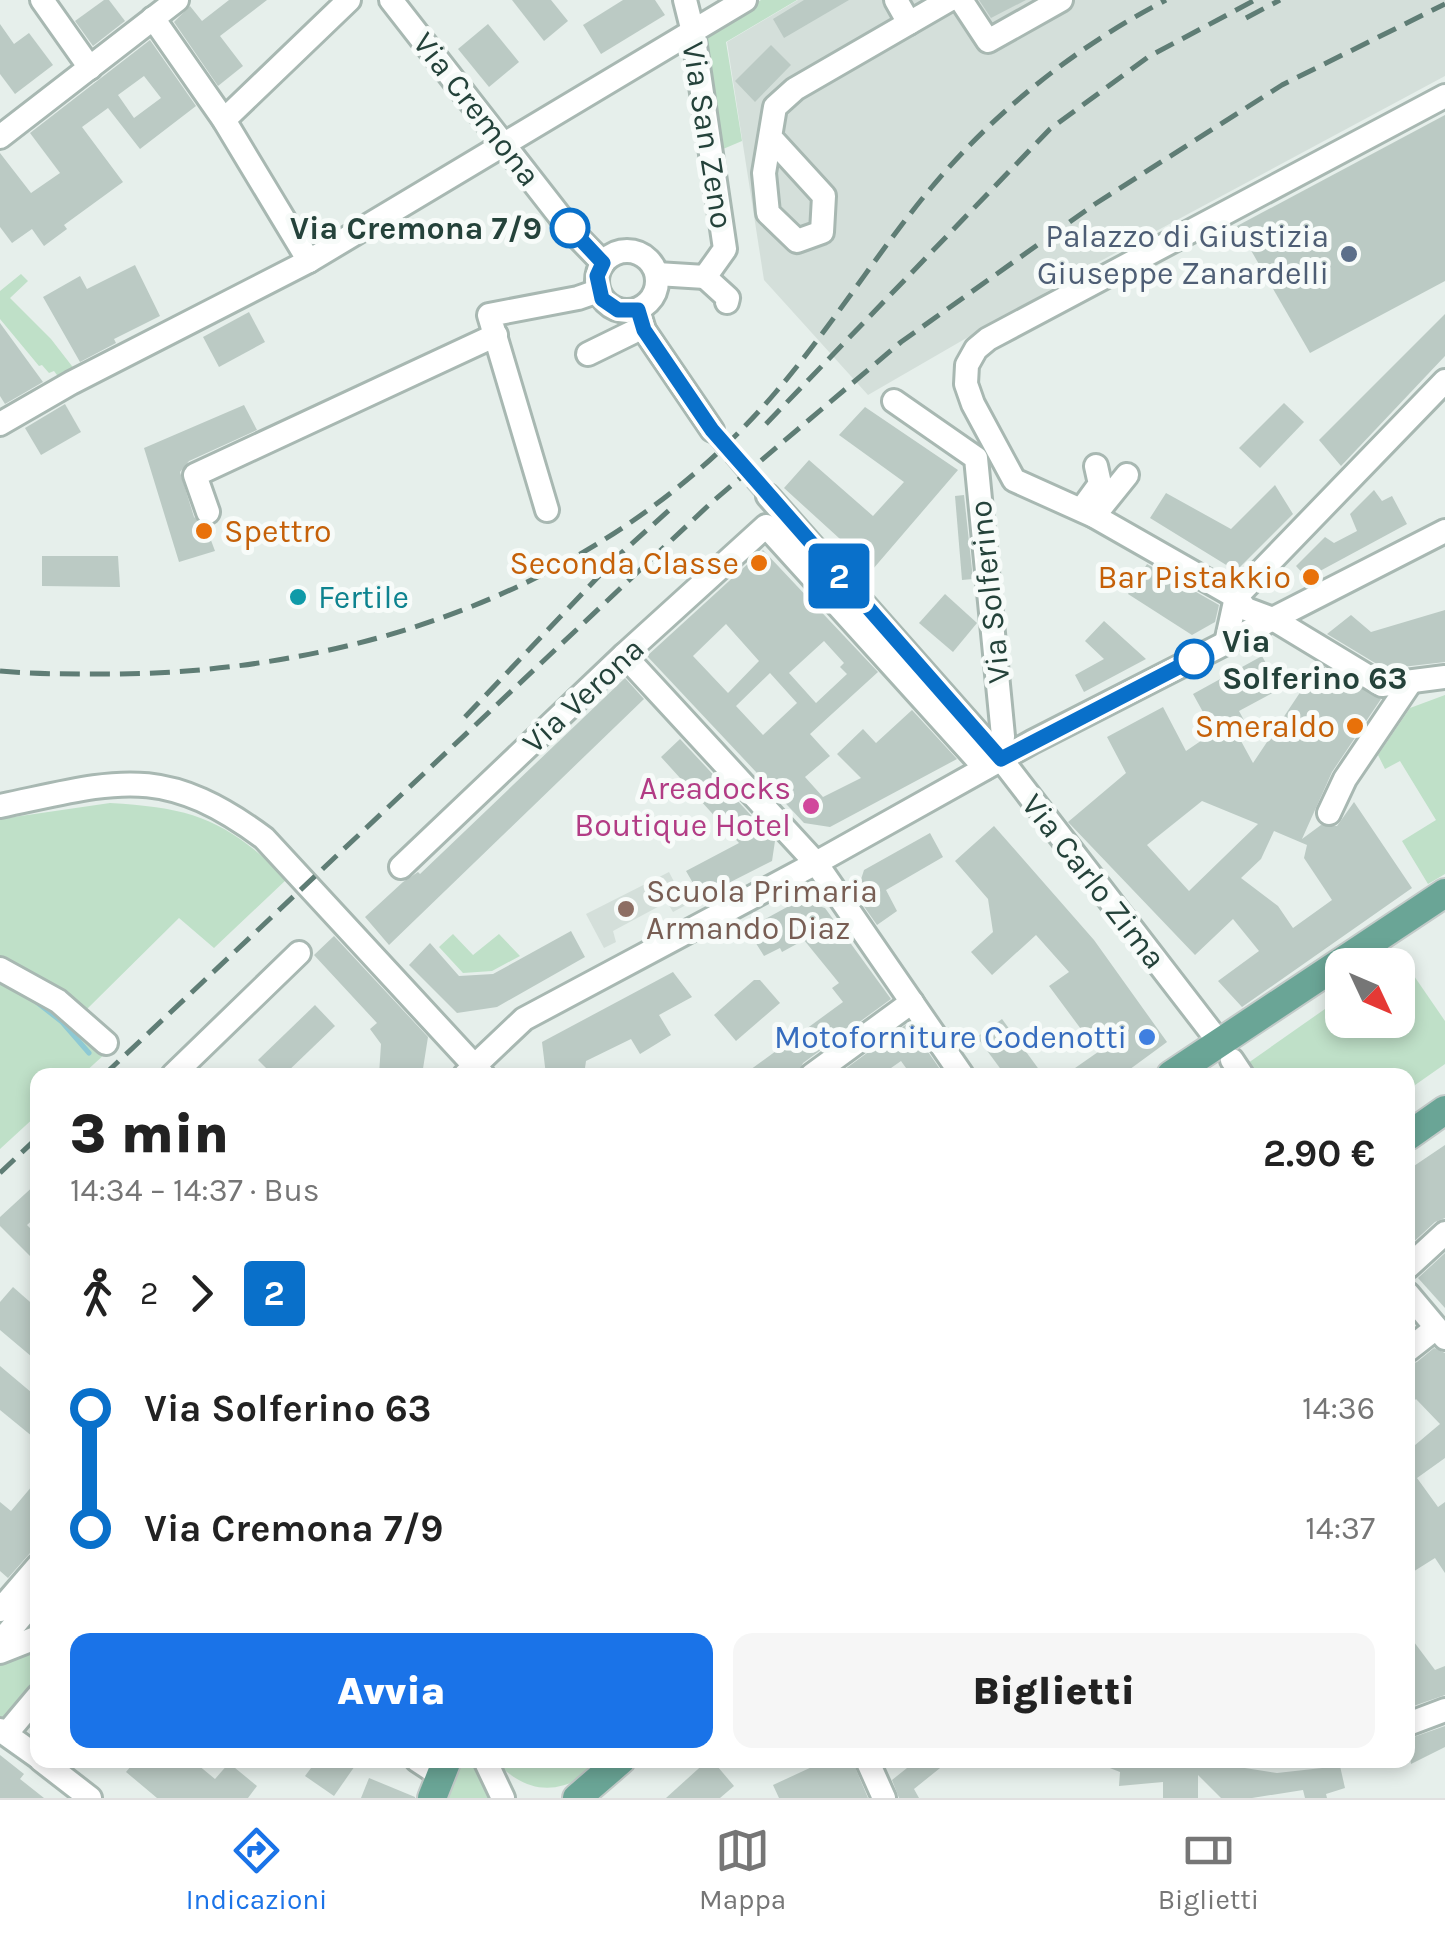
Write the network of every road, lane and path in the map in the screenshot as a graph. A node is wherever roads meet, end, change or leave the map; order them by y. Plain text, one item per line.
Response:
1 (42, 0) edge
2 (178, 0) edge
3 (349, 0) edge
4 (391, 0) edge
5 (685, 0) edge
6 (744, 0) edge
7 (896, 0) edge
8 (949, 0) edge
9 (961, 0) edge
10 (1061, 0) edge
11 (152, 18) junction
12 (910, 22) junction
13 (693, 32) junction
14 (90, 68) junction
15 (1445, 96) edge
16 (224, 120) junction
17 (770, 136) dead end
18 (0, 137) edge
19 (503, 143) junction
20 (309, 260) junction
21 (603, 263) junction
22 (656, 274) junction
23 (705, 276) junction
24 (598, 291) junction
25 (727, 302) dead end
26 (641, 320) junction
27 (496, 335) junction
28 (588, 354) dead end
29 (1445, 381) edge
30 (894, 401) dead end
31 (0, 424) edge
32 (712, 430) tunnel mouth
33 (1096, 466) dead end
34 (1126, 475) dead end
35 (768, 496) tunnel mouth
36 (548, 510) dead end
37 (208, 512) dead end
38 (1088, 513) junction
39 (766, 526) joint
40 (1445, 531) edge
41 (1264, 572) junction
42 (1236, 597) junction
43 (1273, 618) junction
44 (1226, 642) junction
45 (624, 655) junction
46 (1445, 678) edge
47 (1410, 683) junction
48 (993, 763) junction
49 (0, 806) edge
50 (1329, 814) dead end
51 (816, 863) junction
52 (402, 867) dead end
53 (1445, 893) edge
54 (298, 953) dead end
55 (0, 969) edge
56 (912, 1002) junction
57 (106, 1043) dead end
58 (1231, 1059) edge
59 (181, 1068) edge
60 (471, 1068) edge
61 (477, 1068) edge
62 (822, 1068) edge
63 (957, 1068) edge
64 (1197, 1068) edge
65 (1445, 1110) edge
66 (1415, 1131) edge
67 (1445, 1233) edge
68 (1415, 1260) edge
69 (1415, 1303) edge
70 (1440, 1333) edge
71 (1415, 1346) edge
72 (30, 1575) edge
73 (30, 1606) edge
74 (0, 1610) edge
75 (30, 1640) edge
76 (0, 1642) edge
77 (0, 1652) edge
78 (30, 1704) edge
79 (1445, 1710) edge
80 (1415, 1721) edge
81 (3, 1731) edge
82 (30, 1752) edge
83 (51, 1768) edge
84 (489, 1768) edge
85 (613, 1768) edge
86 (875, 1768) edge
87 (90, 1798) edge
88 (503, 1798) edge
89 (577, 1798) edge
90 (884, 1798) edge

1 - 14 street
2 - 11 street
3 - 16 street
4 - 19 street, Via Cremona
5 - 13 street, Via San Zeno
6 - 13 street
7 - 12 street
8 - 12 street
9 - 10 street
11 - 14 street
11 - 16 street
12 - 17 street
13 - 19 street
13 - 23 street, Via San Zeno
14 - 18 street
15 - 38 street, Via Solferino
16 - 20 street
19 - 20 street
19 - 21 street, Via Cremona
20 - 31 street
21 - 22 street
21 - 24 street
22 - 23 street, Via San Zeno
22 - 26 street
23 - 25 street
24 - 26 street
24 - 27 street
26 - 28 street
26 - 32 street
27 - 36 street
27 - 37 street
29 - 41 street
30 - 48 street, Via Solferino
33 - 38 street
34 - 38 street
35 - 48 street, Via Carlo Zima
38 - 42 street, Via Solferino
39 - 45 street, Via Verona
39 - 48 street, Via Carlo Zima
40 - 43 street
41 - 42 street
41 - 43 street
42 - 43 street, Via Solferino
42 - 44 street
43 - 44 street
43 - 47 street, Via Solferino
44 - 48 street
45 - 51 street
45 - 52 street, Via Verona
46 - 47 street, Via Solferino
47 - 50 street
48 - 51 street
48 - 58 street, Via Carlo Zima
49 - 60 street
51 - 56 street
51 - 61 street
53 - 58 main road
54 - 59 street
55 - 57 street
56 - 62 street
56 - 63 street
58 - 64 main road
65 - 66 main road
67 - 68 street
69 - 70 street
70 - 71 street
72 - 74 street
73 - 76 street
75 - 77 street
78 - 81 street
79 - 80 street
81 - 82 street
83 - 87 street
84 - 88 street
85 - 89 main road
86 - 90 street

